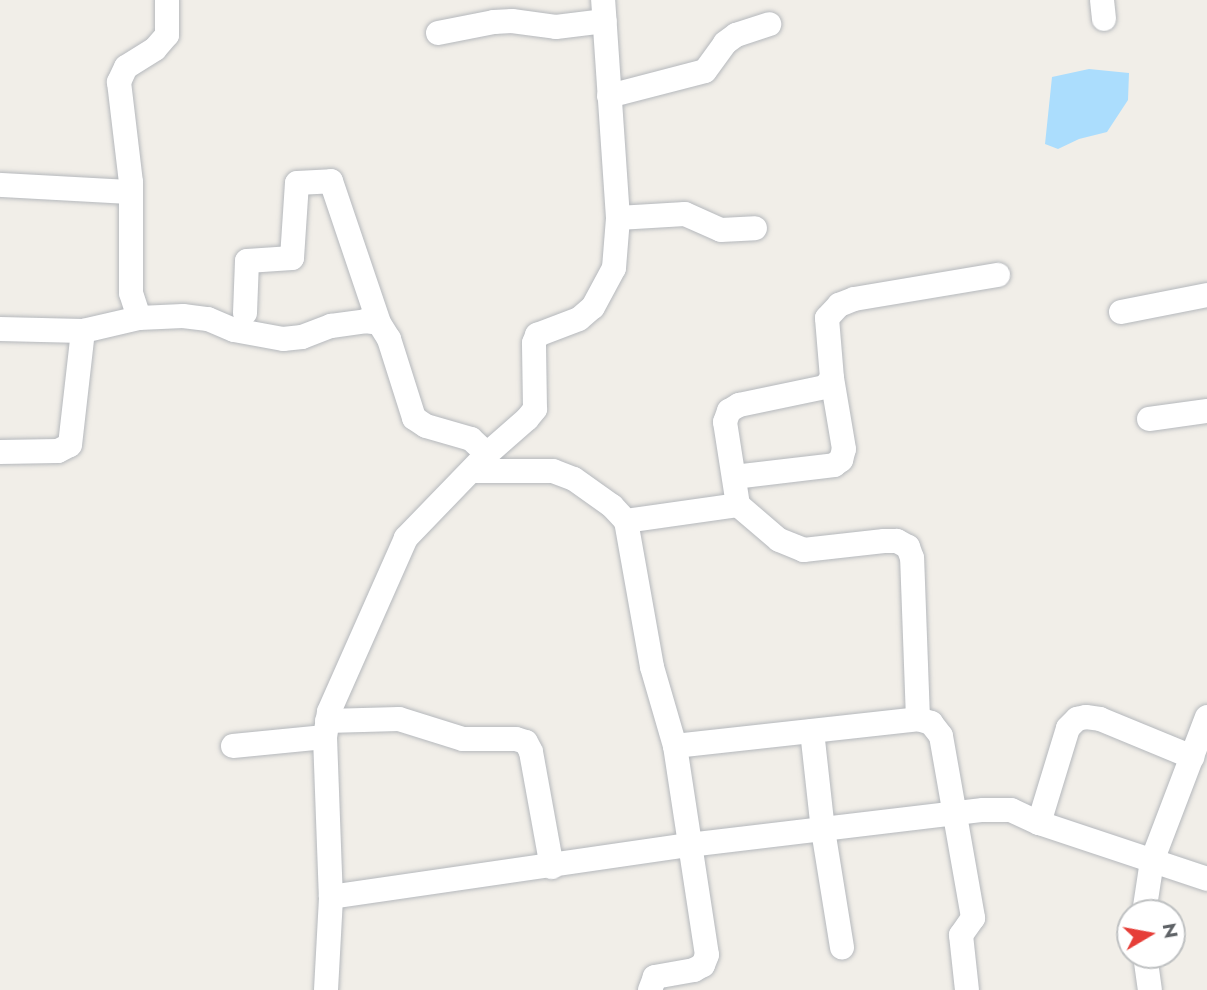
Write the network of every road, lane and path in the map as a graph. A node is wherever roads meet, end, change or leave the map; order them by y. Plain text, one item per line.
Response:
1 (167, 0) edge
2 (604, 11) edge
3 (769, 24) dead end
4 (438, 33) dead end
5 (609, 96) junction
6 (0, 185) edge
7 (131, 192) junction
8 (618, 218) junction
9 (755, 228) dead end
10 (998, 275) dead end
11 (1207, 295) edge
12 (1121, 312) dead end
13 (245, 313) dead end
14 (139, 318) junction
15 (379, 323) junction
16 (0, 330) edge
17 (83, 331) junction
18 (832, 378) junction
19 (1207, 411) edge
20 (1149, 419) dead end
21 (0, 452) edge
22 (480, 463) junction
23 (734, 477) junction
24 (738, 505) junction
25 (626, 521) junction
26 (1207, 717) edge
27 (918, 719) junction
28 (326, 729) junction
29 (812, 731) junction
30 (233, 746) dead end
31 (675, 746) junction
32 (1192, 757) junction
33 (956, 814) junction
34 (1039, 823) junction
35 (823, 830) junction
36 (689, 845) junction
37 (1152, 861) junction
38 (552, 867) junction
39 (1207, 878) edge
40 (331, 897) junction
41 (1146, 899) edge
42 (842, 947) dead end
43 (1147, 969) edge
44 (326, 990) edge
45 (650, 990) edge
46 (967, 990) edge
47 (1150, 990) edge

1 - 7 street
2 - 4 street
2 - 5 street
3 - 5 street
5 - 8 street
6 - 7 street
7 - 14 street
8 - 9 street
8 - 22 street
10 - 18 street
11 - 12 street
13 - 15 street
14 - 15 street
14 - 17 street
15 - 22 street
16 - 17 street
17 - 21 street
18 - 23 street
18 - 23 street
19 - 20 street
22 - 25 street
22 - 28 street
23 - 24 street
24 - 25 street
24 - 27 street
25 - 31 street
26 - 32 street
27 - 29 street
27 - 33 street
28 - 30 street
28 - 38 street
28 - 40 street
29 - 31 street
29 - 35 street
31 - 36 street
32 - 34 street
32 - 37 street
33 - 34 street
33 - 35 street
33 - 46 street
34 - 37 street
35 - 36 street
35 - 42 street
36 - 38 street
36 - 45 street
37 - 39 street
37 - 41 street
38 - 40 street
40 - 44 street
43 - 47 street

